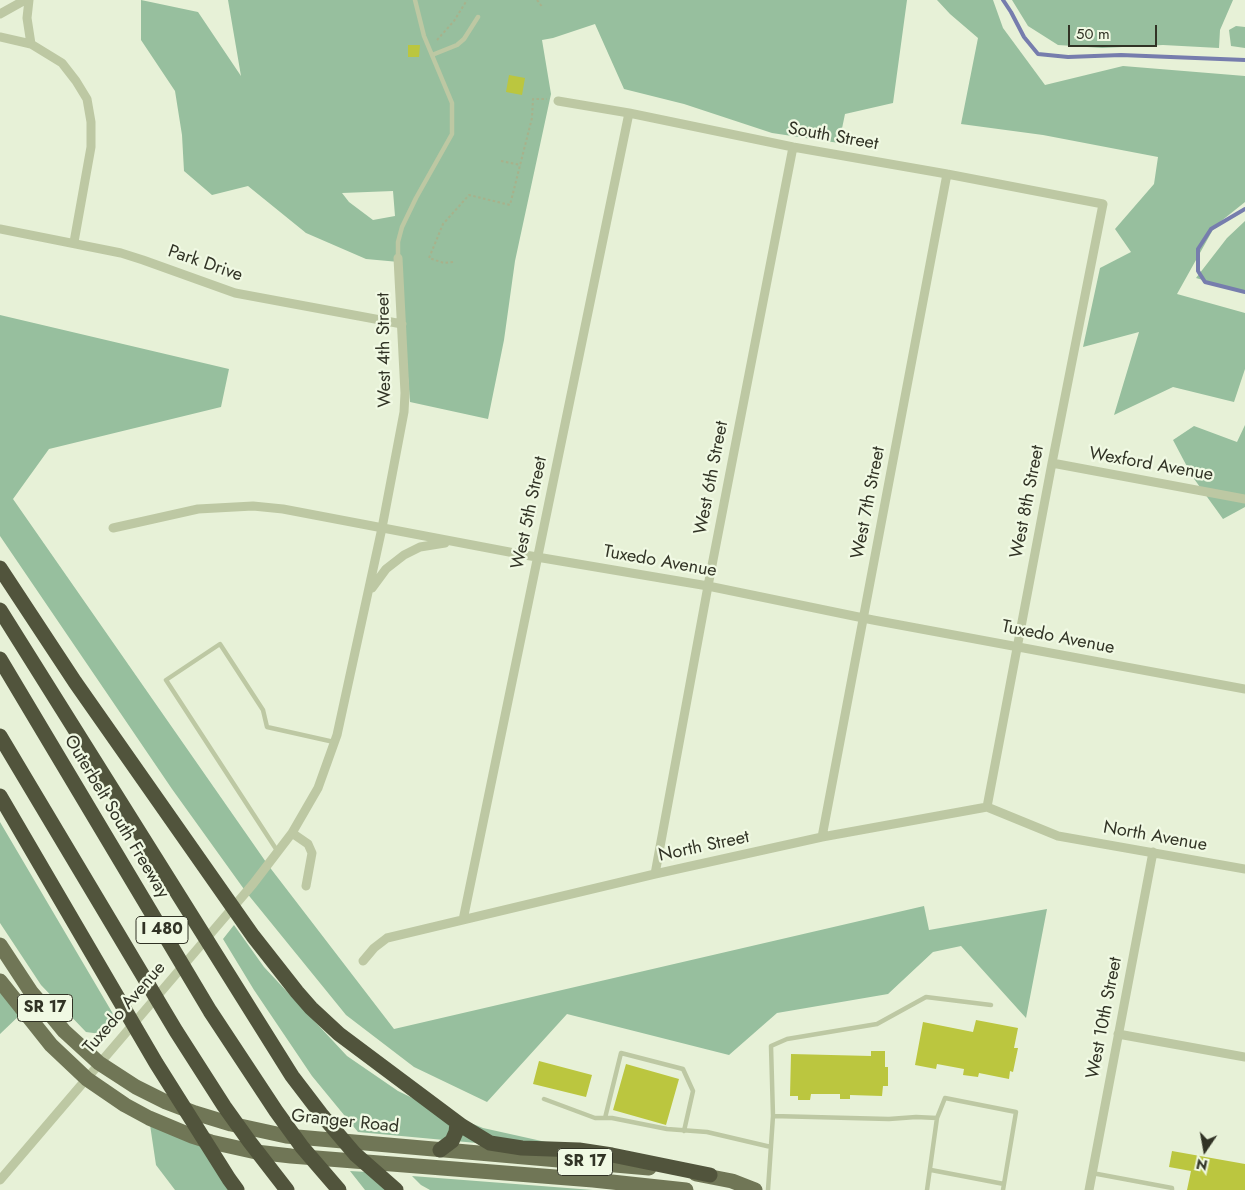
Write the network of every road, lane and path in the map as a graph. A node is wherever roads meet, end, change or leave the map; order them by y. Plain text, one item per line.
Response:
1 (25, 0) edge
2 (29, 0) edge
3 (415, 0) edge
4 (468, 0) edge
5 (537, 0) edge
6 (543, 8) dead end
7 (0, 14) edge
8 (478, 17) dead end
9 (0, 36) edge
10 (437, 40) dead end
11 (31, 44) junction
12 (432, 54) junction
13 (556, 100) joint
14 (629, 113) junction
15 (793, 147) junction
16 (501, 160) dead end
17 (521, 165) junction
18 (947, 174) junction
19 (1103, 204) joint
20 (0, 229) edge
21 (74, 242) junction
22 (398, 258) joint
23 (453, 262) dead end
24 (402, 324) junction
25 (1052, 464) junction
26 (1245, 499) edge
27 (112, 528) dead end
28 (382, 528) junction
29 (458, 542) junction
30 (538, 557) junction
31 (0, 568) edge
32 (708, 586) junction
33 (366, 602) junction
34 (0, 610) edge
35 (863, 617) junction
36 (1017, 647) junction
37 (0, 659) edge
38 (1245, 689) edge
39 (0, 736) edge
40 (334, 742) junction
41 (0, 796) edge
42 (987, 807) junction
43 (292, 833) junction
44 (822, 837) junction
45 (278, 852) junction
46 (1153, 852) junction
47 (1245, 870) edge
48 (655, 874) junction
49 (306, 886) dead end
50 (463, 920) junction
51 (0, 945) edge
52 (362, 961) dead end
53 (0, 981) edge
54 (991, 1005) dead end
55 (1118, 1034) junction
56 (1245, 1058) edge
57 (99, 1063) junction
58 (87, 1079) junction
59 (544, 1099) dead end
60 (774, 1116) junction
61 (605, 1118) junction
62 (937, 1118) junction
63 (457, 1123) junction
64 (684, 1131) junction
65 (771, 1147) junction
66 (440, 1150) junction
67 (931, 1170) junction
68 (1092, 1173) junction
69 (710, 1175) junction
70 (0, 1180) edge
71 (1003, 1187) edge
72 (237, 1190) edge
73 (288, 1190) edge
74 (340, 1190) edge
75 (396, 1190) edge
76 (686, 1190) edge
77 (755, 1190) edge
78 (768, 1190) edge
79 (927, 1190) edge
80 (1089, 1190) edge
81 (1172, 1190) edge

1 - 7 street
2 - 11 street
3 - 12 lane
4 - 10 path
5 - 6 path
8 - 12 lane
9 - 11 street
11 - 21 street
12 - 22 lane
13 - 14 street, South Street
13 - 17 path
14 - 15 street, South Street
14 - 30 street, West 5th Street
15 - 18 street, South Street
15 - 32 street, West 6th Street
16 - 17 path
17 - 23 path
18 - 19 street, South Street
18 - 35 street, West 7th Street
19 - 25 street, West 8th Street
20 - 21 street, Park Drive
21 - 24 street, Park Drive
22 - 24 street, West 4th Street
24 - 28 street, West 4th Street
25 - 26 street, Wexford Avenue
25 - 36 street, West 8th Street
27 - 28 street
28 - 29 street, Tuxedo Avenue
28 - 33 street, Tuxedo Avenue
29 - 30 street, Tuxedo Avenue
29 - 33 street
30 - 32 street, Tuxedo Avenue
30 - 50 street, West 5th Street
31 - 63 highway
32 - 35 street, Tuxedo Avenue
32 - 48 street, West 6th Street
33 - 40 street, Tuxedo Avenue
34 - 75 highway
35 - 36 street, Tuxedo Avenue
35 - 44 street, West 7th Street
36 - 38 street, Tuxedo Avenue
36 - 42 street, West 8th Street
37 - 74 highway, Outerbelt South Freeway / I 480
39 - 73 highway, I 480
40 - 43 street, Tuxedo Avenue
40 - 45 lane
41 - 72 highway
42 - 44 street, North Street
42 - 46 street, North Avenue
43 - 45 street, Tuxedo Avenue
43 - 49 street
44 - 48 street, North Street
45 - 57 street, Tuxedo Avenue
46 - 47 street, North Avenue
46 - 55 street, West 10th Street
48 - 50 street, North Street
50 - 52 street, North Street
51 - 57 main road, Granger Road / SR 17
53 - 58 main road, Granger Road / SR 17
54 - 60 lane
55 - 56 street
55 - 68 street, West 10th Street
57 - 58 street, Tuxedo Avenue
57 - 66 main road, Granger Road / SR 17
58 - 70 street, Tuxedo Avenue
58 - 76 main road, Granger Road / SR 17
59 - 61 lane
60 - 62 lane
60 - 65 lane
61 - 64 lane
61 - 64 lane
62 - 67 lane
62 - 71 lane
63 - 66 highway
63 - 69 highway
64 - 65 lane
65 - 78 lane
66 - 69 main road, Granger Road / SR 17
67 - 71 lane
67 - 79 lane
68 - 80 street, West 10th Street
68 - 81 lane
69 - 77 main road, Granger Road / SR 17

